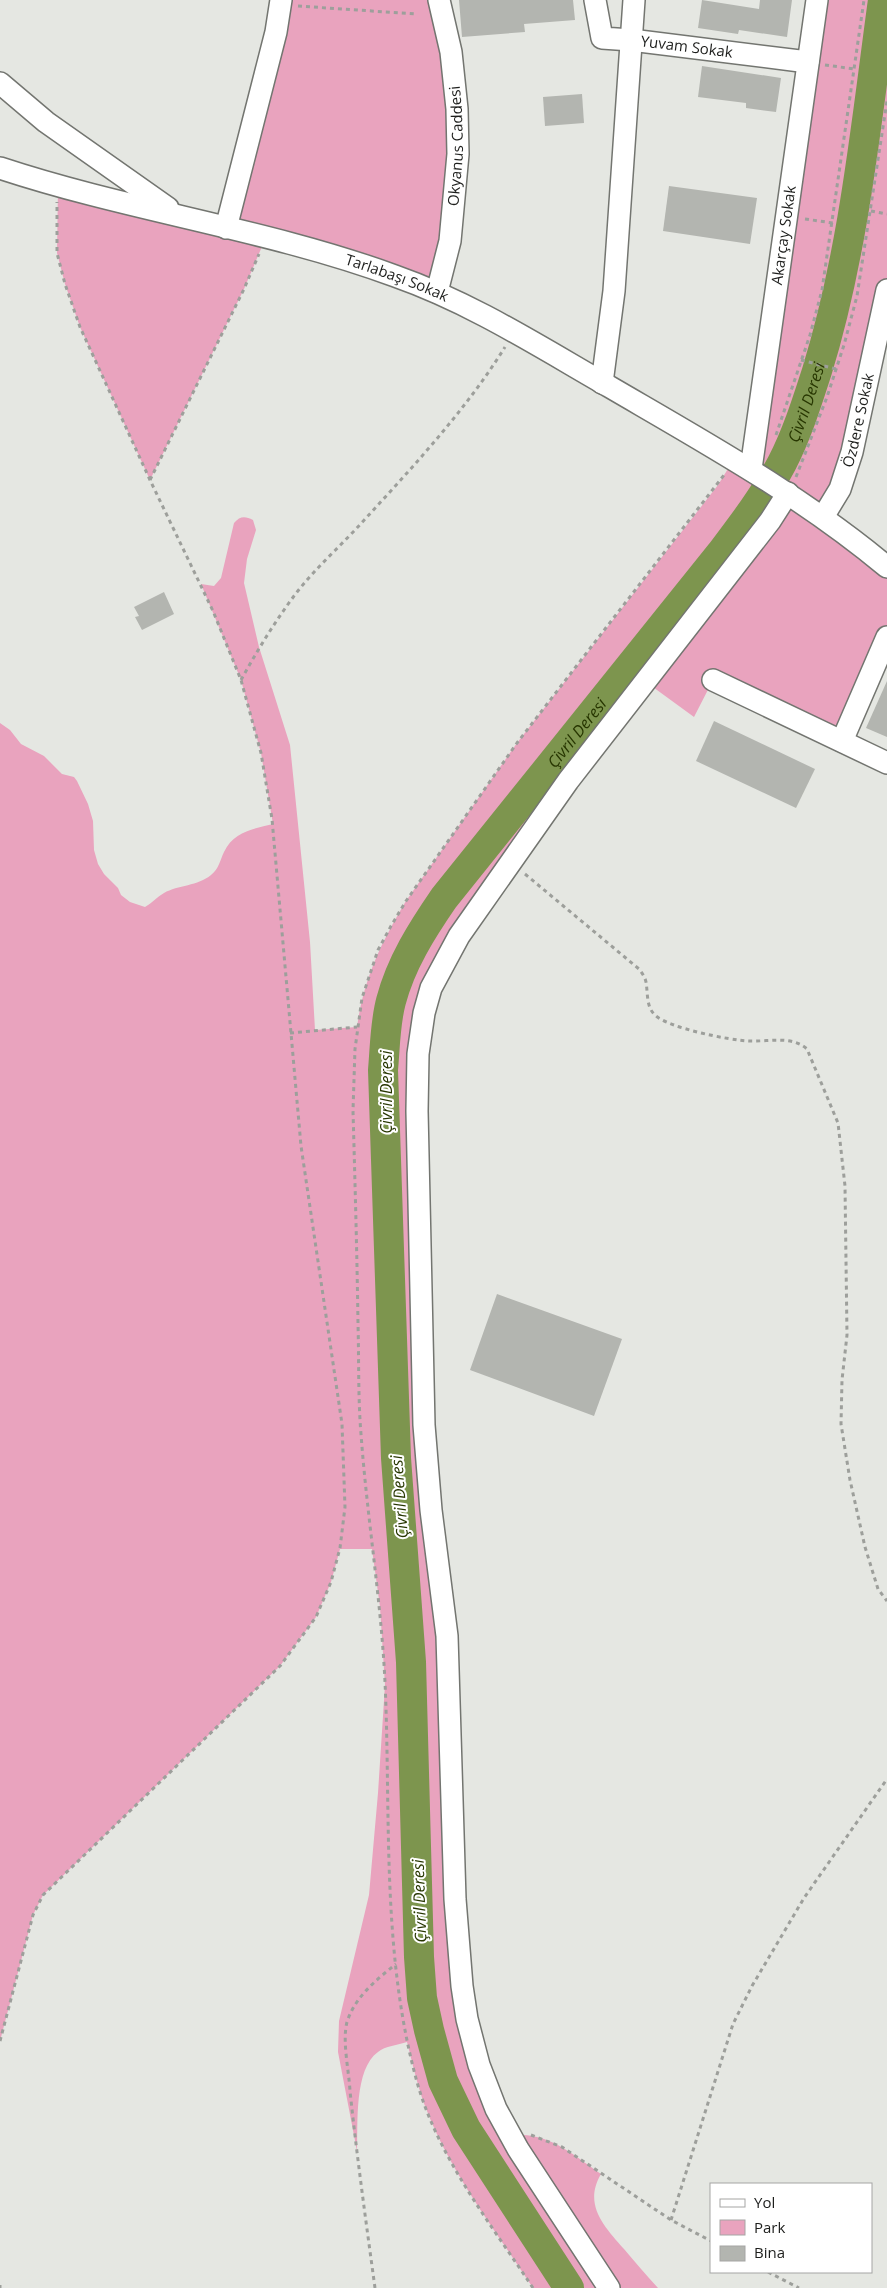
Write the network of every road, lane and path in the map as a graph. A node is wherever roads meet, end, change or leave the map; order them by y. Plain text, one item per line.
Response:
1 (439, 0) edge
2 (594, 0) edge
3 (634, 0) edge
4 (817, 0) edge
5 (864, 0) edge
6 (289, 3) edge
7 (416, 14) dead end
8 (631, 40) junction
9 (808, 62) junction
10 (855, 68) junction
11 (0, 83) edge
12 (887, 101) edge
13 (0, 168) edge
14 (58, 187) junction
15 (871, 211) junction
16 (887, 214) edge
17 (178, 215) junction
18 (787, 217) junction
19 (833, 224) junction
20 (226, 228) junction
21 (266, 237) junction
22 (887, 290) edge
23 (437, 292) junction
24 (515, 332) junction
25 (802, 360) junction
26 (836, 368) junction
27 (602, 382) junction
28 (774, 439) dead end
29 (755, 472) junction
30 (150, 480) junction
31 (786, 491) junction
32 (823, 517) junction
33 (850, 536) junction
34 (887, 555) edge
35 (887, 567) edge
36 (887, 637) edge
37 (241, 680) junction
38 (713, 680) dead end
39 (842, 742) junction
40 (887, 763) edge
41 (510, 863) junction
42 (357, 1027) dead end
43 (290, 1033) junction
44 (887, 1602) edge
45 (887, 1779) edge
46 (883, 1784) junction
47 (887, 1789) edge
48 (396, 1964) dead end
49 (0, 2041) edge
50 (511, 2136) junction
51 (671, 2220) junction
52 (710, 2240) edge
53 (770, 2273) edge
54 (375, 2288) edge
55 (609, 2288) edge
56 (798, 2288) edge

1 - 23 street, Okyanus Caddesi
2 - 8 street, Yuvam Sokak
3 - 8 street
4 - 9 street, Akarçay Sokak
5 - 10 path
6 - 7 path
6 - 20 street
8 - 9 street, Yuvam Sokak
8 - 27 street
9 - 10 path
9 - 18 street, Akarçay Sokak
10 - 19 path
11 - 17 street
12 - 15 path
13 - 14 street, Tarlabaşı Sokak
14 - 17 street, Tarlabaşı Sokak
14 - 30 path
15 - 16 path
15 - 26 path
17 - 20 street, Tarlabaşı Sokak
18 - 19 path
18 - 29 street, Akarçay Sokak
19 - 25 path
20 - 21 street, Tarlabaşı Sokak
21 - 23 street, Tarlabaşı Sokak
21 - 30 path
22 - 32 street, Özdere Sokak
23 - 24 street, Tarlabaşı Sokak
24 - 27 street, Tarlabaşı Sokak
24 - 37 path
25 - 26 path
25 - 28 path
26 - 31 path
27 - 29 street, Tarlabaşı Sokak
29 - 31 street, Tarlabaşı Sokak
30 - 37 path
31 - 32 street, Tarlabaşı Sokak
31 - 41 street
32 - 33 street, Tarlabaşı Sokak
33 - 34 street
33 - 35 street
36 - 39 street
37 - 43 path
38 - 39 street
39 - 40 street
41 - 44 path
41 - 50 street
42 - 43 path
43 - 49 path
45 - 46 path
46 - 47 path
46 - 51 path
48 - 54 path
50 - 51 path
50 - 55 street
51 - 52 path
53 - 56 path

